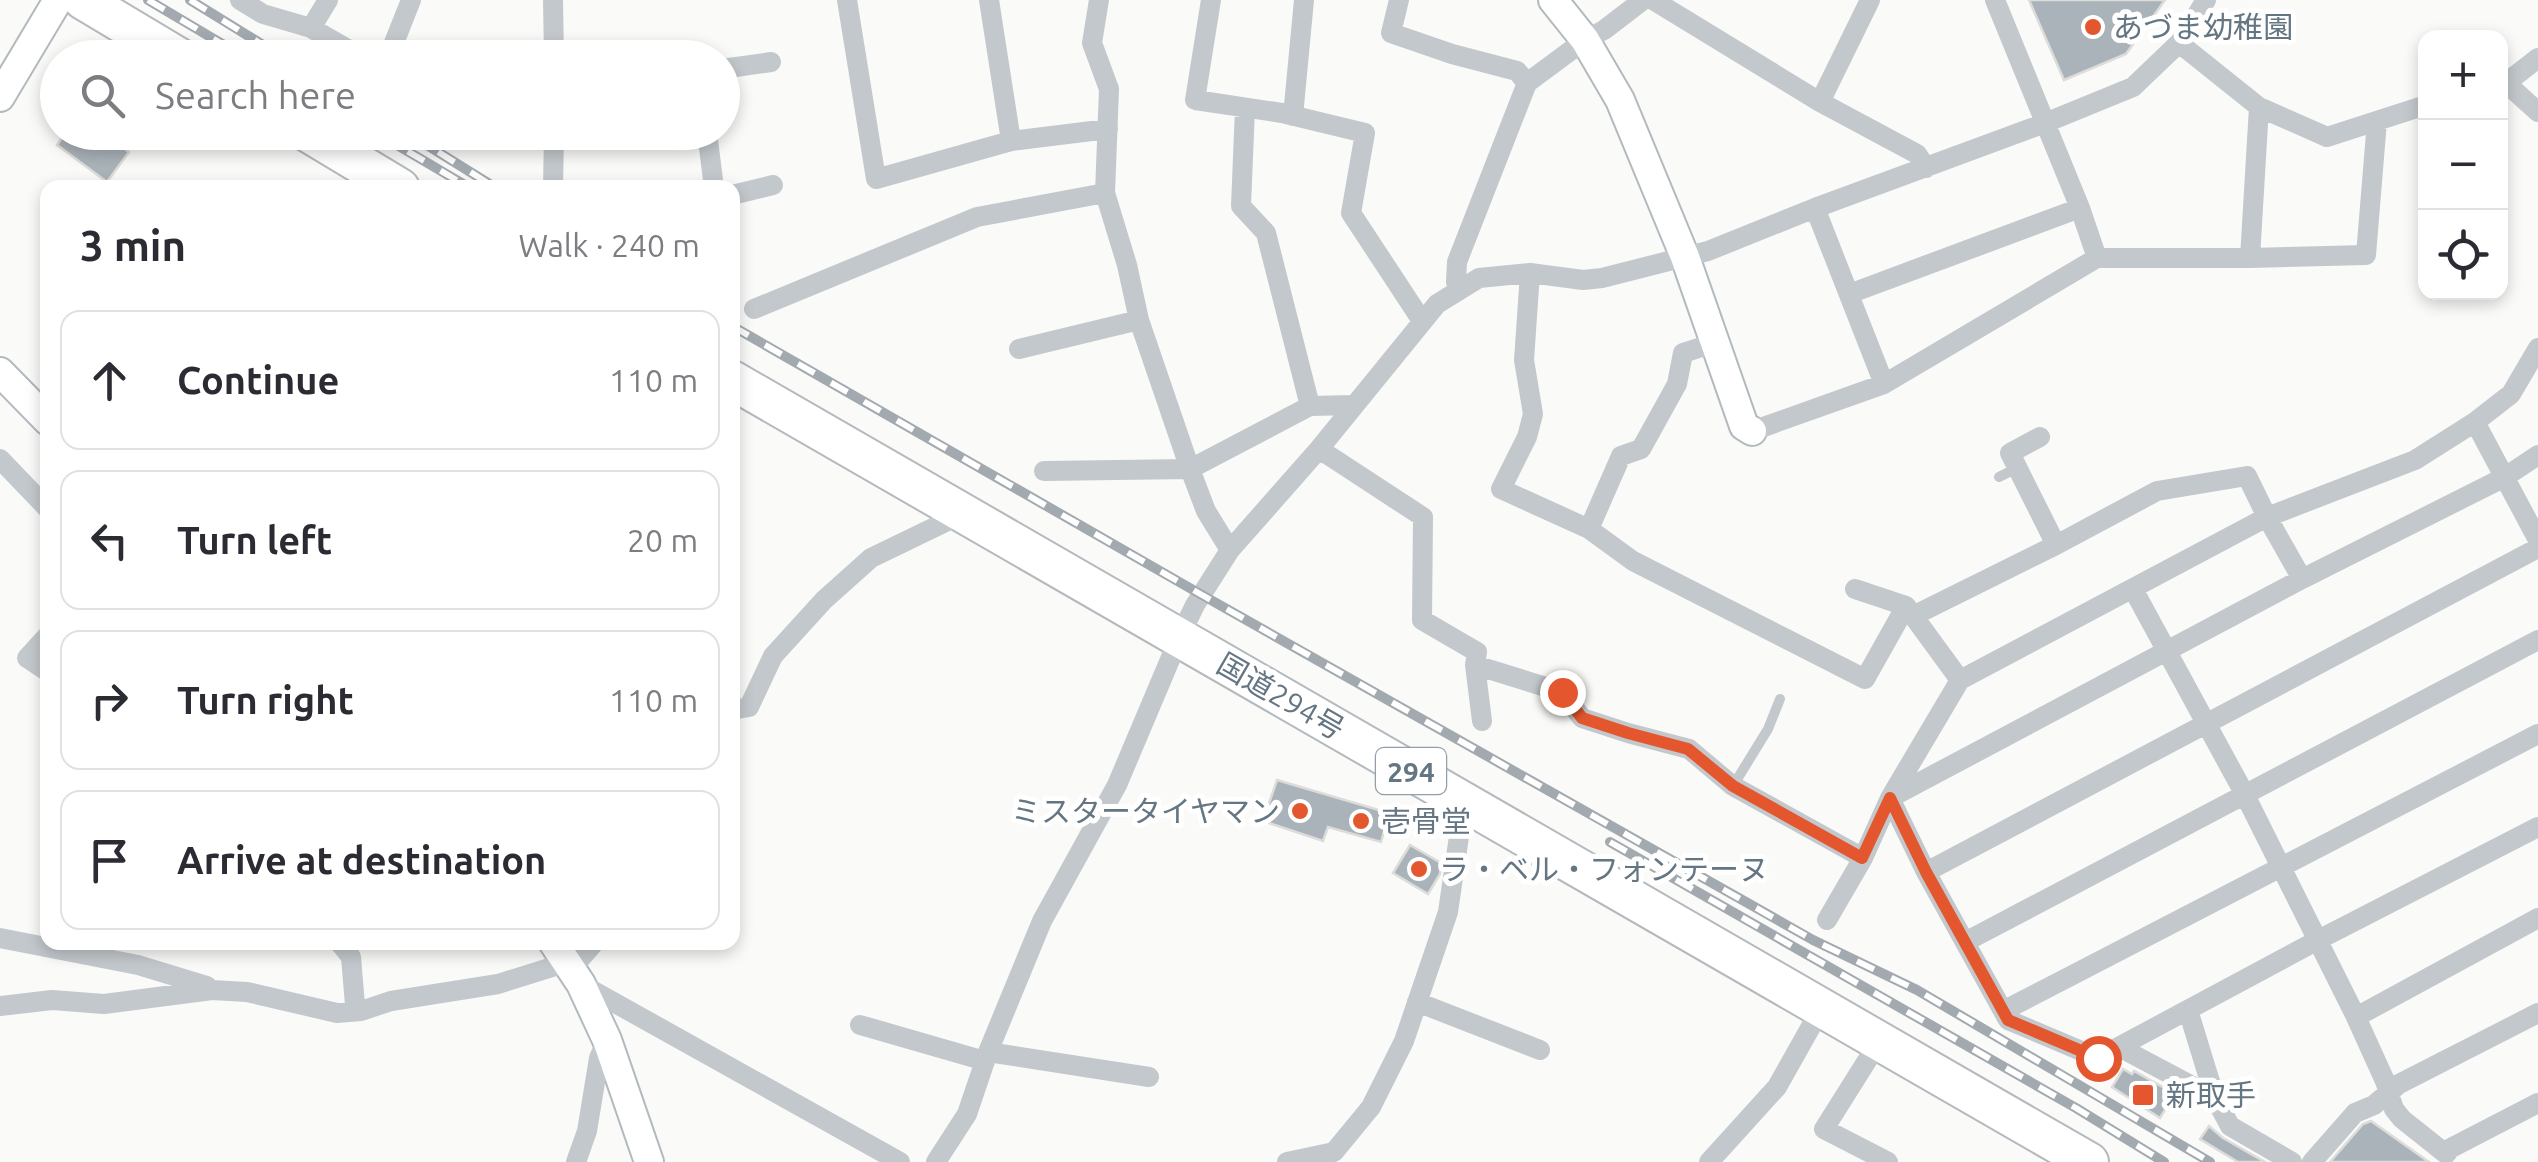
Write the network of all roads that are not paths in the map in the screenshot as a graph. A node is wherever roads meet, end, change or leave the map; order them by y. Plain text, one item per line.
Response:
1 (58, 0) edge
2 (82, 0) edge
3 (240, 0) edge
4 (328, 0) edge
5 (410, 0) edge
6 (553, 0) edge
7 (847, 0) edge
8 (990, 0) edge
9 (1099, 0) edge
10 (1211, 0) edge
11 (1304, 0) edge
12 (1399, 0) edge
13 (1554, 0) edge
14 (1643, 0) edge
15 (1653, 0) edge
16 (1870, 0) edge
17 (1995, 0) edge
18 (2206, 0) edge
19 (311, 28) junction
20 (150, 40) edge
21 (332, 40) edge
22 (395, 40) edge
23 (554, 40) edge
24 (1585, 40) junction
25 (2179, 43) junction
26 (2538, 58) edge
27 (770, 62) dead end
28 (740, 66) edge
29 (2508, 79) edge
30 (1527, 83) junction
31 (2508, 87) edge
32 (0, 96) edge
33 (1820, 102) junction
34 (2259, 107) junction
35 (1245, 108) junction
36 (2418, 108) edge
37 (2538, 112) edge
38 (1294, 116) junction
39 (2377, 121) junction
40 (2046, 124) junction
41 (1108, 129) junction
42 (1012, 141) junction
43 (338, 150) edge
44 (554, 150) edge
45 (709, 150) edge
46 (1926, 168) junction
47 (387, 180) edge
48 (553, 180) edge
49 (713, 180) edge
50 (773, 185) dead end
51 (740, 193) edge
52 (1105, 193) junction
53 (1816, 208) junction
54 (2080, 208) junction
55 (1686, 256) junction
56 (2097, 258) junction
57 (2250, 258) junction
58 (1530, 273) junction
59 (1459, 290) junction
60 (1849, 294) junction
61 (754, 309) dead end
62 (1140, 320) junction
63 (1422, 320) junction
64 (1714, 343) junction
65 (1020, 348) dead end
66 (2538, 348) edge
67 (0, 372) edge
68 (1884, 384) junction
69 (740, 385) edge
70 (1354, 405) junction
71 (1310, 406) junction
72 (40, 412) edge
73 (2475, 422) junction
74 (1752, 431) joint
75 (2040, 437) dead end
76 (1319, 449) junction
77 (2538, 454) edge
78 (0, 459) edge
79 (1190, 469) junction
80 (1044, 471) dead end
81 (2505, 477) junction
82 (40, 501) edge
83 (964, 513) junction
84 (2267, 517) junction
85 (1589, 529) junction
86 (2538, 540) edge
87 (2056, 545) junction
88 (2538, 548) edge
89 (1230, 550) junction
90 (2302, 579) junction
91 (1855, 589) dead end
92 (2133, 589) junction
93 (1910, 610) junction
94 (1180, 636) junction
95 (2538, 640) edge
96 (40, 644) edge
97 (2168, 652) junction
98 (1475, 664) junction
99 (40, 667) edge
100 (1960, 680) junction
101 (1780, 699) dead end
102 (740, 708) edge
103 (1482, 721) dead end
104 (2205, 724) junction
105 (2538, 734) edge
106 (1733, 786) junction
107 (2244, 793) junction
108 (1890, 798) junction
109 (1464, 802) junction
110 (2538, 827) edge
111 (1862, 858) junction
112 (2281, 868) junction
113 (1926, 872) junction
114 (2538, 918) edge
115 (1826, 920) dead end
116 (0, 938) edge
117 (2318, 940) junction
118 (1965, 942) junction
119 (40, 946) edge
120 (61, 950) edge
121 (345, 950) edge
122 (588, 950) edge
123 (567, 963) edge
124 (223, 990) junction
125 (1417, 1002) junction
126 (0, 1006) edge
127 (1822, 1007) junction
128 (2003, 1010) junction
129 (2188, 1010) junction
130 (361, 1011) junction
131 (2538, 1012) edge
132 (2356, 1017) junction
133 (860, 1025) dead end
134 (608, 1040) junction
135 (1880, 1040) junction
136 (2119, 1047) junction
137 (1540, 1050) dead end
138 (986, 1056) junction
139 (1149, 1077) dead end
140 (2389, 1092) junction
141 (2215, 1098) junction
142 (2538, 1102) edge
143 (2064, 1155) edge
144 (2450, 1158) edge
145 (576, 1162) edge
146 (650, 1162) edge
147 (900, 1162) edge
148 (936, 1162) edge
149 (1286, 1162) edge
150 (1709, 1162) edge
151 (1888, 1162) edge
152 (2292, 1162) edge
153 (2312, 1162) edge

1 - 32 street
2 - 20 highway
3 - 19 street
4 - 19 street
5 - 22 street
6 - 23 street
7 - 42 street
8 - 42 street
9 - 41 street
10 - 35 street
11 - 38 street
12 - 30 street
13 - 24 street
14 - 24 street
15 - 33 street
16 - 33 street
17 - 40 street
18 - 25 street
19 - 21 street
24 - 30 street
24 - 55 street
25 - 34 street
25 - 40 street
26 - 29 street
27 - 28 street
30 - 59 street
31 - 37 street
33 - 46 street
34 - 39 street
34 - 57 street
35 - 38 street
35 - 71 street
36 - 39 street
38 - 63 street
39 - 57 street
40 - 46 street
40 - 54 street
41 - 42 street
41 - 52 street
43 - 47 highway
44 - 48 street
45 - 49 street
46 - 53 street
50 - 51 street
52 - 61 street
52 - 62 street
53 - 55 street
53 - 60 street
54 - 56 street
54 - 60 street
55 - 58 street
55 - 64 street
56 - 57 street
56 - 68 street
58 - 59 street
58 - 85 street
59 - 63 street
60 - 68 street
62 - 65 street
62 - 79 street
63 - 70 street
64 - 74 street
64 - 85 street
66 - 73 street
67 - 72 street
68 - 74 street
69 - 83 highway, 国道294号 / 294
70 - 71 street
70 - 76 street
71 - 79 street
73 - 81 street
73 - 84 street
75 - 87 street
76 - 89 street
76 - 98 street
77 - 81 street
78 - 82 street
79 - 80 street
79 - 89 street
81 - 86 street
81 - 90 street
83 - 94 highway, 国道294号 / 294
83 - 102 street
84 - 87 street
84 - 90 street
84 - 92 street
85 - 93 street
87 - 93 street
88 - 104 street
89 - 94 street
90 - 97 street
91 - 93 street
92 - 97 street
92 - 100 street
93 - 100 street
94 - 109 highway, 国道294号 / 294
94 - 138 street
95 - 107 street
96 - 99 street
97 - 104 street
97 - 108 street
98 - 103 street
98 - 106 street
100 - 108 street
101 - 106 lane
104 - 107 street
104 - 113 street
105 - 112 street
106 - 111 street
107 - 112 street
107 - 118 street
108 - 111 street
108 - 113 street
109 - 125 street
109 - 127 highway, 国道294号 / 294
110 - 117 street
111 - 115 street
112 - 117 street
112 - 128 street
113 - 118 street
114 - 132 street
116 - 119 street
117 - 129 street
117 - 132 street
118 - 128 street
120 - 124 street
121 - 130 street
122 - 123 street
123 - 130 street
123 - 134 street
123 - 147 street
124 - 126 street
124 - 130 street
125 - 137 street
125 - 149 street
127 - 135 highway, 国道294号 / 294
127 - 150 street
128 - 136 street
129 - 136 street
129 - 141 street
131 - 140 street
132 - 140 street
133 - 138 street
134 - 145 street
134 - 146 street
135 - 143 highway, 国道294号 / 294
135 - 151 street
136 - 141 street
138 - 139 street
138 - 148 street
140 - 144 street
140 - 153 street
141 - 152 street
142 - 144 street

